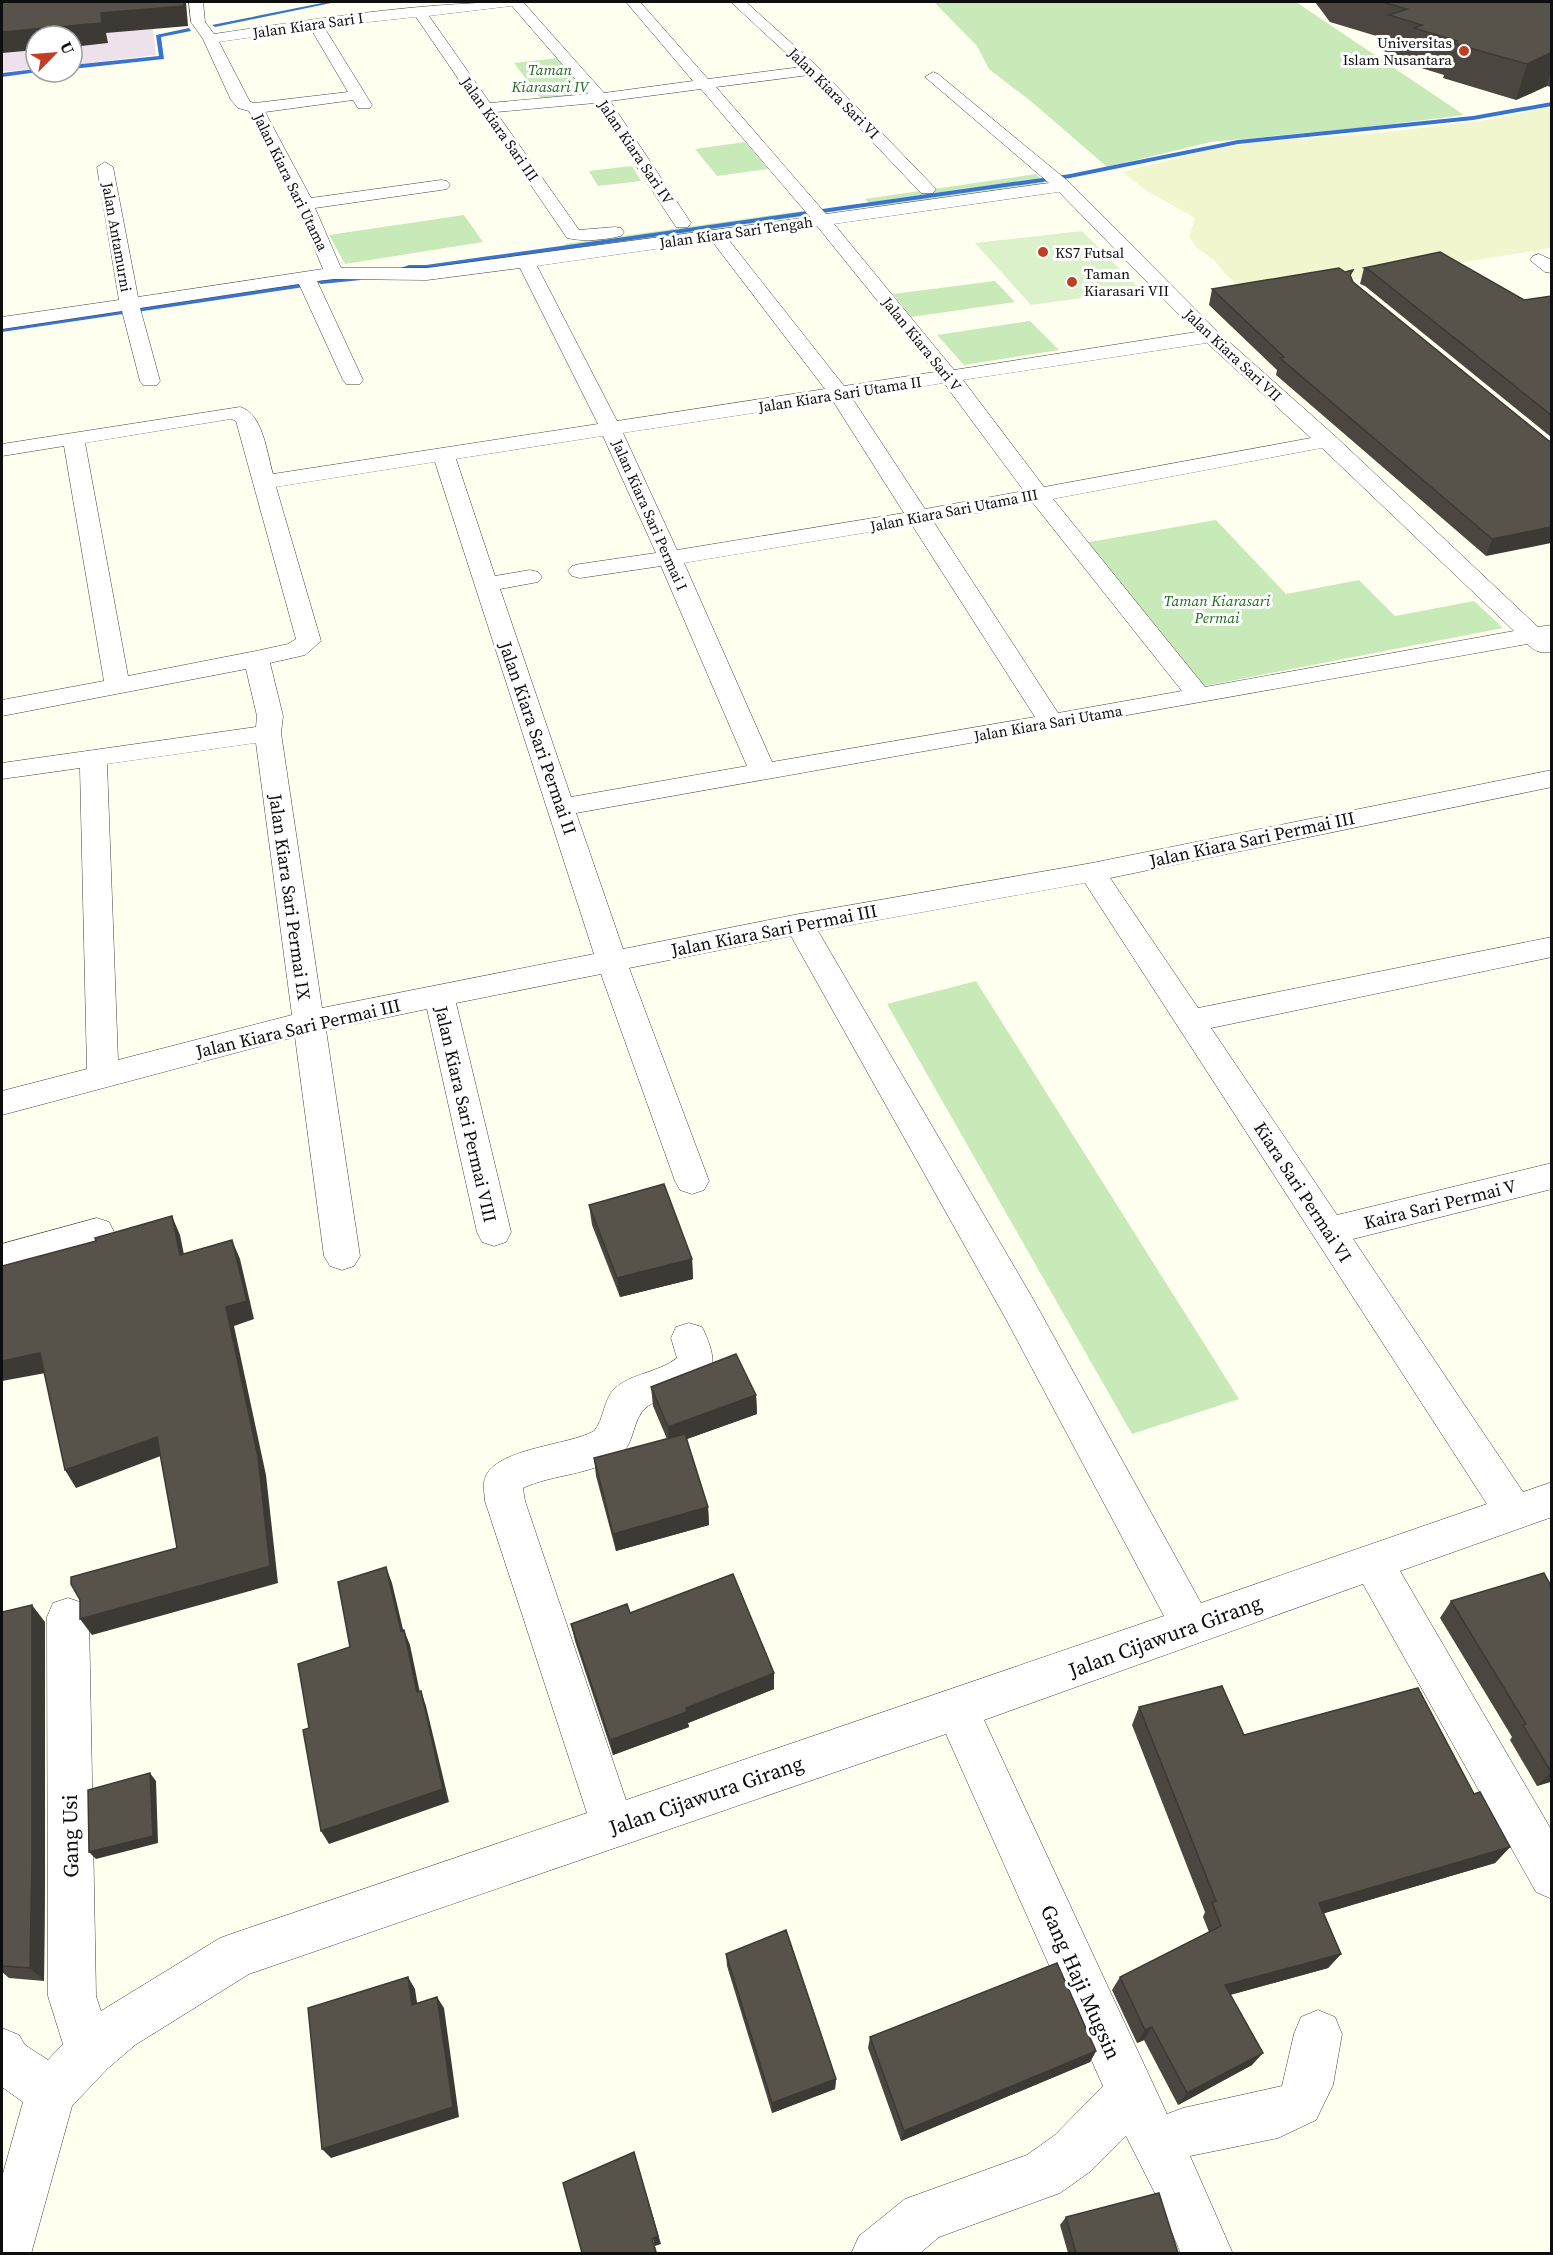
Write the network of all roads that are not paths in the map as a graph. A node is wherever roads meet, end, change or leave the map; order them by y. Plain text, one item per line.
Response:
1 (196, 2) edge
2 (515, 2) edge
3 (633, 2) edge
4 (738, 2) edge
5 (419, 11) junction
6 (315, 24) junction
7 (210, 39) junction
8 (813, 70) junction
9 (933, 77) dead end
10 (703, 84) junction
11 (600, 98) junction
12 (255, 108) junction
13 (484, 108) junction
14 (105, 167) dead end
15 (1055, 179) junction
16 (441, 185) dead end
17 (927, 189) junction
18 (304, 204) junction
19 (815, 213) junction
20 (682, 223) junction
21 (588, 236) joint
22 (717, 236) junction
23 (490, 250) dead end
24 (526, 262) junction
25 (375, 272) junction
26 (334, 273) junction
27 (306, 278) junction
28 (212, 309) dead end
29 (131, 311) junction
30 (2, 323) edge
31 (1210, 336) junction
32 (2, 340) edge
33 (949, 376) junction
34 (353, 380) dead end
35 (150, 381) dead end
36 (839, 394) junction
37 (611, 430) junction
38 (73, 438) junction
39 (1327, 441) junction
40 (2, 450) edge
41 (443, 454) junction
42 (265, 482) junction
43 (1038, 495) junction
44 (920, 518) junction
45 (670, 559) junction
46 (580, 571) dead end
47 (530, 577) dead end
48 (485, 585) junction
49 (1542, 633) edge
50 (1551, 653) edge
51 (256, 659) junction
52 (117, 685) junction
53 (1199, 696) junction
54 (2, 708) edge
55 (1051, 722) junction
56 (269, 724) junction
57 (93, 757) junction
58 (2, 771) edge
59 (763, 772) junction
60 (1551, 778) edge
61 (562, 807) junction
62 (1092, 872) junction
63 (799, 924) junction
64 (1551, 947) edge
65 (612, 962) junction
66 (439, 996) junction
67 (1191, 1021) junction
68 (308, 1022) junction
69 (103, 1076) junction
70 (2, 1103) edge
71 (1551, 1176) edge
72 (692, 1181) dead end
73 (1328, 1231) junction
74 (494, 1232) dead end
75 (97, 1233) dead end
76 (342, 1256) dead end
77 (2, 1258) edge
78 (689, 1338) dead end
79 (1533, 1506) edge
80 (1372, 1561) junction
81 (68, 1617) dead end
82 (1192, 1627) junction
83 (957, 1710) junction
84 (613, 1826) junction
85 (1551, 1876) edge
86 (1318, 2034) dead end
87 (2, 2052) edge
88 (90, 2052) junction
89 (1131, 2091) junction
90 (51, 2092) junction
91 (1155, 2144) junction
92 (5, 2253) edge
93 (877, 2253) edge
94 (1207, 2253) edge

1 - 7 street, Jalan Kiara Sari Utama
2 - 5 street, Jalan Kiara Sari I
2 - 11 street, Jalan Kiara Sari IV
3 - 10 street, Jalan Kiara Sari V
4 - 8 street, Jalan Kiara Sari VI
5 - 6 street, Jalan Kiara Sari I
5 - 13 street, Jalan Kiara Sari III
6 - 7 street, Jalan Kiara Sari I
6 - 12 street
7 - 12 street, Jalan Kiara Sari Utama
8 - 10 street
8 - 17 street, Jalan Kiara Sari VI
9 - 15 street, Jalan Kiara Sari VII
10 - 11 street
10 - 19 street, Jalan Kiara Sari V
11 - 13 street
11 - 20 street, Jalan Kiara Sari IV
12 - 18 street, Jalan Kiara Sari Utama
13 - 21 street, Jalan Kiara Sari III
14 - 29 street, Jalan Antamurni
15 - 17 street, Jalan Kiara Sari Tengah
15 - 19 street, Jalan Kiara Sari Tengah
15 - 31 street, Jalan Kiara Sari VII
16 - 18 street
17 - 19 street, Jalan Kiara Sari Tengah
18 - 26 street, Jalan Kiara Sari Utama
19 - 20 street, Jalan Kiara Sari Tengah
19 - 22 street, Jalan Kiara Sari Tengah
19 - 33 street, Jalan Kiara Sari V
20 - 21 street, Jalan Kiara Sari Tengah
22 - 24 street, Jalan Kiara Sari Tengah
22 - 36 street
23 - 25 street
24 - 25 street, Jalan Kiara Sari Tengah
24 - 37 street, Jalan Kiara Sari Permai I
25 - 26 street
26 - 27 street
27 - 29 street
27 - 34 street
28 - 29 street
29 - 30 street
29 - 32 street
29 - 35 street, Jalan Antamurni
31 - 33 street, Jalan Kiara Sari Utama II
31 - 39 street, Jalan Kiara Sari VII
33 - 36 street, Jalan Kiara Sari Utama II
33 - 43 street, Jalan Kiara Sari V
36 - 37 street, Jalan Kiara Sari Utama II
36 - 44 street
37 - 41 street
37 - 45 street, Jalan Kiara Sari Permai I
38 - 40 street
38 - 42 street
38 - 52 street
39 - 43 street, Jalan Kiara Sari Utama III
39 - 49 street, Jalan Kiara Sari VII
41 - 42 street
41 - 48 street, Jalan Kiara Sari Permai II
42 - 51 street
43 - 44 street, Jalan Kiara Sari Utama III
43 - 53 street, Jalan Kiara Sari V
44 - 45 street, Jalan Kiara Sari Utama III
44 - 55 street
45 - 46 street, Jalan Kiara Sari Utama III
45 - 59 street, Jalan Kiara Sari Permai I
47 - 48 street
48 - 61 street, Jalan Kiara Sari Permai II
49 - 50 street, Jalan Kiara Sari VII
49 - 53 street, Jalan Kiara Sari Utama
51 - 52 street
51 - 56 street, Jalan Kiara Sari Permai IX
52 - 54 street
53 - 55 street, Jalan Kiara Sari Utama
55 - 59 street, Jalan Kiara Sari Utama
56 - 57 street
56 - 68 street, Jalan Kiara Sari Permai IX
57 - 58 street
57 - 69 street
59 - 61 street, Jalan Kiara Sari Utama
60 - 62 street, Jalan Kiara Sari Permai III
61 - 65 street, Jalan Kiara Sari Permai II
62 - 63 street, Jalan Kiara Sari Permai III
62 - 67 street, Kiara Sari Permai VI
63 - 65 street, Jalan Kiara Sari Permai III
63 - 82 street
64 - 67 street
65 - 66 street, Jalan Kiara Sari Permai III
65 - 72 street, Jalan Kiara Sari Permai II
66 - 68 street, Jalan Kiara Sari Permai III
66 - 74 street, Jalan Kiara Sari Permai VIII
67 - 73 street, Kiara Sari Permai VI
68 - 69 street, Jalan Kiara Sari Permai III
68 - 76 street, Jalan Kiara Sari Permai IX
69 - 70 street, Jalan Kiara Sari Permai III
71 - 73 street, Kaira Sari Permai V
73 - 79 street, Kiara Sari Permai VI
75 - 77 street
78 - 84 street
79 - 80 street, Jalan Cijawura Girang
80 - 82 street, Jalan Cijawura Girang
80 - 85 street
81 - 88 street, Gang Usi
82 - 83 street, Jalan Cijawura Girang
83 - 84 street, Jalan Cijawura Girang
83 - 89 street, Gang Haji Mugsin
84 - 88 street, Jalan Cijawura Girang
86 - 91 street
87 - 90 street
88 - 90 street, Jalan Cijawura Girang
89 - 91 street, Gang Haji Mugsin
89 - 93 street
90 - 92 street, Jalan Cijawura Girang
91 - 94 street, Gang Haji Mugsin

